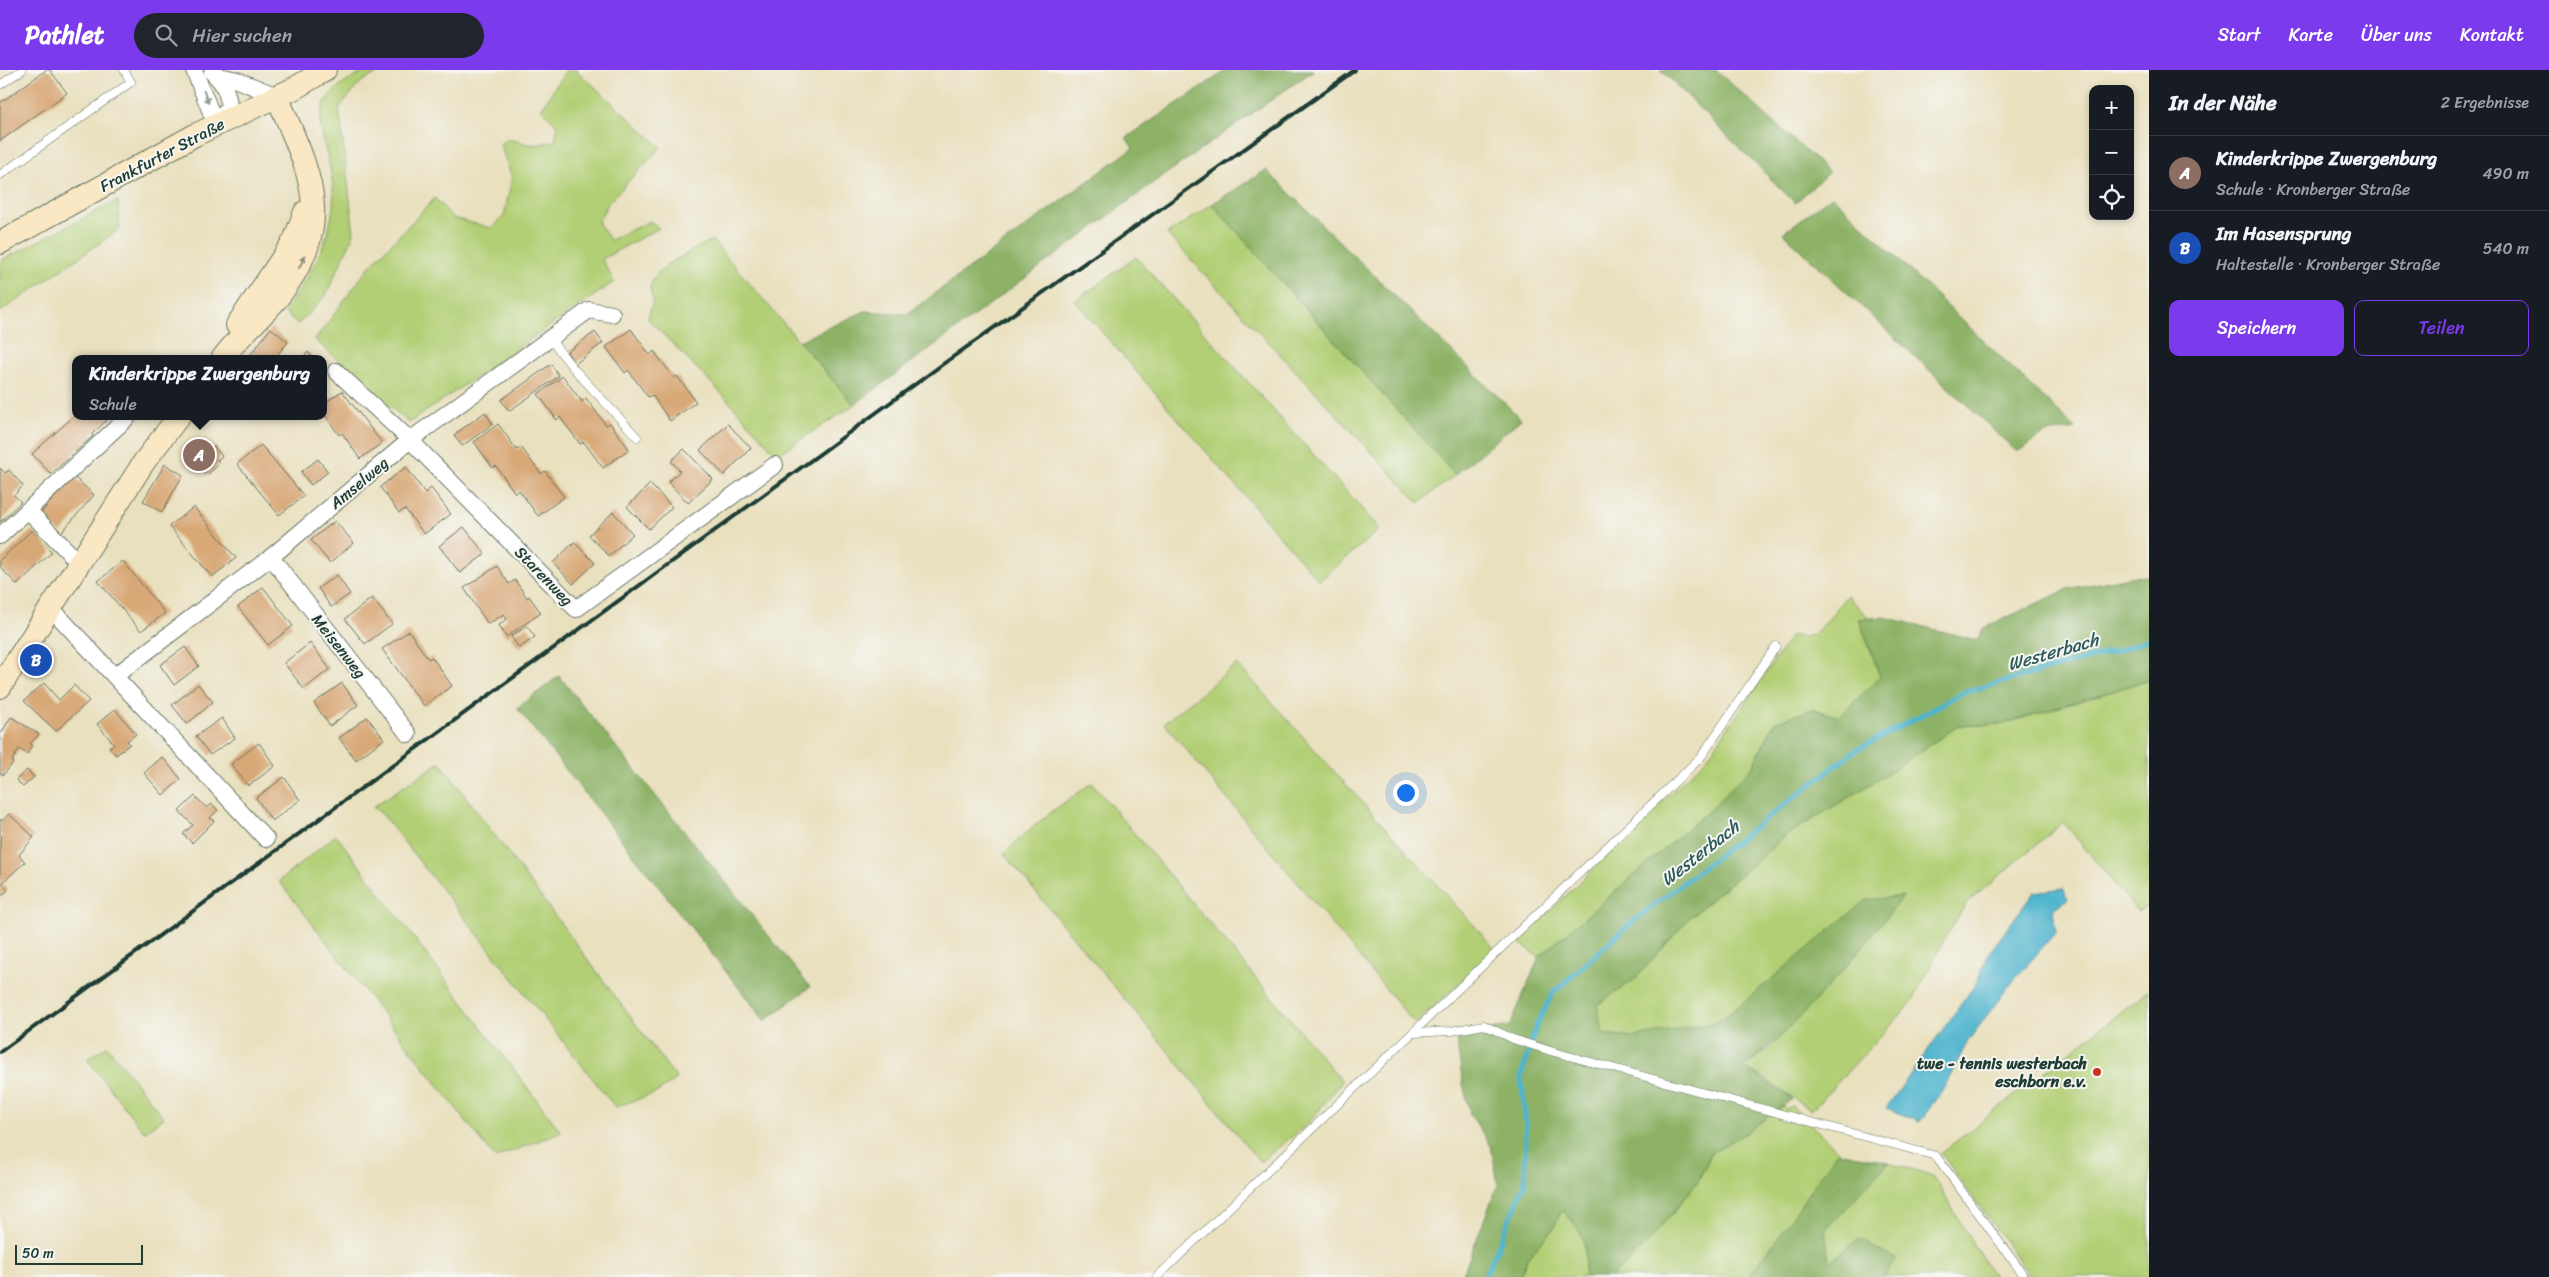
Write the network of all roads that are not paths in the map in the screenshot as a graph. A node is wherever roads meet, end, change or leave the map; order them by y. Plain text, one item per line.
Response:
1 (22, 70) edge
2 (124, 70) edge
3 (194, 70) edge
4 (325, 70) edge
5 (213, 73) edge
6 (0, 85) edge
7 (277, 96) junction
8 (216, 125) junction
9 (0, 175) edge
10 (0, 243) edge
11 (612, 314) dead end
12 (550, 339) junction
13 (226, 354) edge
14 (336, 371) dead end
15 (125, 420) edge
16 (176, 420) edge
17 (637, 436) dead end
18 (410, 440) junction
19 (775, 465) dead end
20 (28, 510) junction
21 (0, 536) edge
22 (271, 557) junction
23 (78, 562) junction
24 (50, 607) junction
25 (1776, 646) dead end
26 (115, 676) junction
27 (0, 687) edge
28 (408, 734) dead end
29 (266, 839) dead end
30 (1414, 1032) junction
31 (1157, 1277) edge
32 (2025, 1277) edge

1 - 6 lane
2 - 9 lane
3 -> 8 street
4 - 7 street, Frankfurter Straße
5 - 7 street
5 - 8 street
7 - 8 street, Frankfurter Straße
7 - 13 street
8 - 10 street, Frankfurter Straße
11 - 12 street, Amselweg
12 - 17 lane
12 - 18 street, Amselweg
14 - 18 street, Starenweg
15 - 20 street
16 - 23 street
18 - 19 street, Starenweg
18 - 22 street, Amselweg
20 - 21 street
20 - 23 street
22 - 26 street, Amselweg
22 - 28 street, Meisenweg
23 - 24 street
24 - 26 street
24 - 27 street
25 - 30 lane
26 - 29 street
30 - 31 lane
30 - 32 lane

